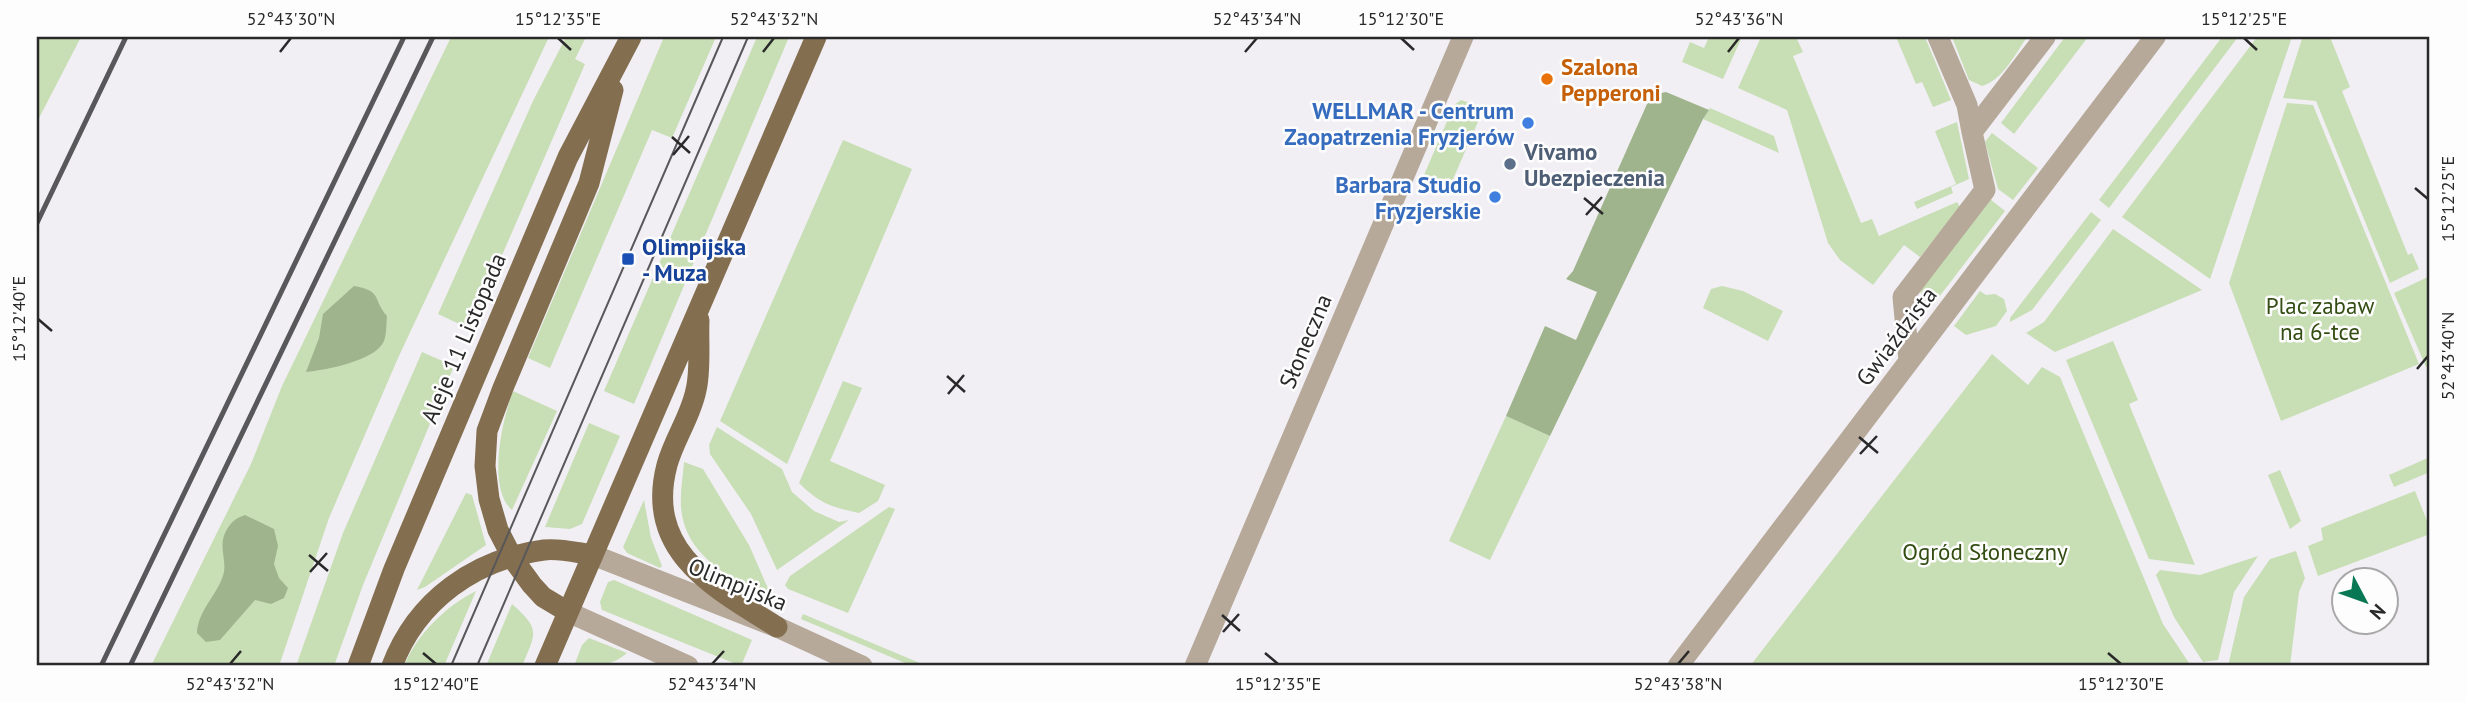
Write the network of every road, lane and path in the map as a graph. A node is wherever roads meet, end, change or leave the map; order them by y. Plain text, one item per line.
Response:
1 (631, 37) edge
2 (816, 37) edge
3 (1463, 37) edge
4 (1938, 37) edge
5 (2045, 37) edge
6 (2155, 37) edge
7 (622, 58) junction
8 (1972, 132) junction
9 (700, 306) junction
10 (1909, 361) junction
11 (593, 555) junction
12 (512, 557) junction
13 (568, 612) junction
14 (777, 627) junction
15 (358, 666) edge
16 (392, 666) edge
17 (545, 666) edge
18 (688, 666) edge
19 (862, 666) edge
20 (1195, 666) edge
21 (1678, 666) edge

1 - 7 main road, Aleje 11 Listopada
2 - 9 main road
3 - 20 street, Słoneczna
4 - 8 street
5 - 8 street
6 - 10 street, Gwiaździsta
7 - 12 main road
7 - 15 main road, Aleje 11 Listopada
8 - 10 street
9 - 11 main road
9 - 14 main road
10 - 21 street, Gwiaździsta
11 - 12 main road
11 - 13 main road
11 - 14 street, Olimpijska
12 - 13 main road
12 - 16 main road
13 - 17 main road
13 - 18 street
14 - 19 street, Olimpijska

